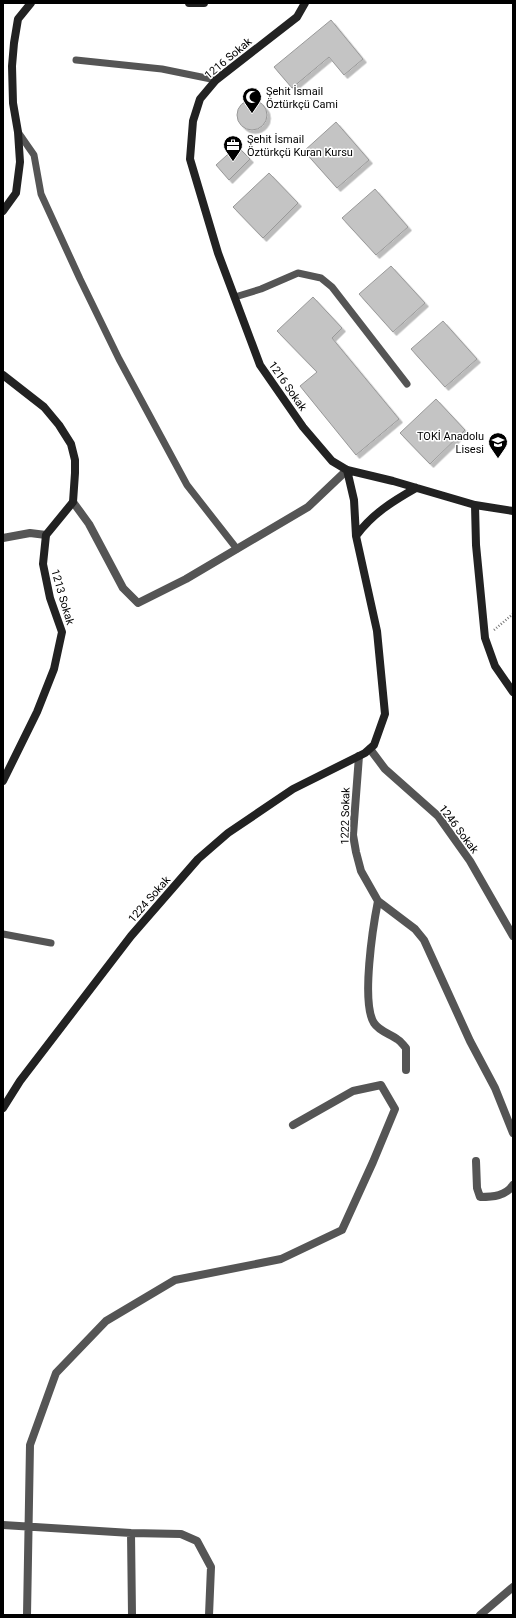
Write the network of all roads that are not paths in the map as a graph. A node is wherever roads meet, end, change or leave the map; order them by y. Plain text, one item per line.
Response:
1 (31, 3) edge
2 (189, 3) edge
3 (204, 3) edge
4 (305, 3) edge
5 (76, 60) dead end
6 (216, 80) junction
7 (18, 132) junction
8 (3, 211) edge
9 (235, 297) junction
10 (3, 375) edge
11 (407, 384) dead end
12 (346, 470) junction
13 (416, 488) junction
14 (73, 502) junction
15 (474, 505) junction
16 (513, 511) edge
17 (46, 535) junction
18 (356, 536) junction
19 (3, 538) edge
20 (237, 549) junction
21 (513, 692) edge
22 (370, 749) junction
23 (359, 756) junction
24 (3, 781) edge
25 (378, 901) junction
26 (3, 934) edge
27 (513, 936) edge
28 (51, 943) dead end
29 (406, 1070) dead end
30 (3, 1108) edge
31 (293, 1125) dead end
32 (513, 1133) edge
33 (476, 1161) dead end
34 (513, 1185) edge
35 (3, 1525) edge
36 (28, 1526) junction
37 (131, 1533) junction
38 (513, 1587) edge
39 (27, 1615) edge
40 (132, 1615) edge
41 (209, 1615) edge
42 (480, 1615) edge

1 - 7 street
2 - 3 street
4 - 6 street, 1216 Sokak
5 - 6 lane
6 - 9 street, 1216 Sokak
7 - 8 street
7 - 20 lane
9 - 11 lane
9 - 12 street, 1216 Sokak
10 - 14 street
12 - 13 street, 1216 Sokak
12 - 18 street
12 - 20 street
13 - 15 street, 1216 Sokak
13 - 18 street
14 - 17 street
14 - 20 street
15 - 16 street, 1216 Sokak
15 - 21 street
17 - 19 street
17 - 24 street, 1213 Sokak
18 - 22 street
22 - 23 street
22 - 27 street, 1246 Sokak
23 - 25 street, 1222 Sokak
23 - 30 street, 1224 Sokak
25 - 29 street
25 - 32 street, 1222 Sokak
26 - 28 lane
31 - 36 street
33 - 34 street
35 - 36 street
36 - 37 street
36 - 39 street
37 - 40 street
37 - 41 street
38 - 42 street

